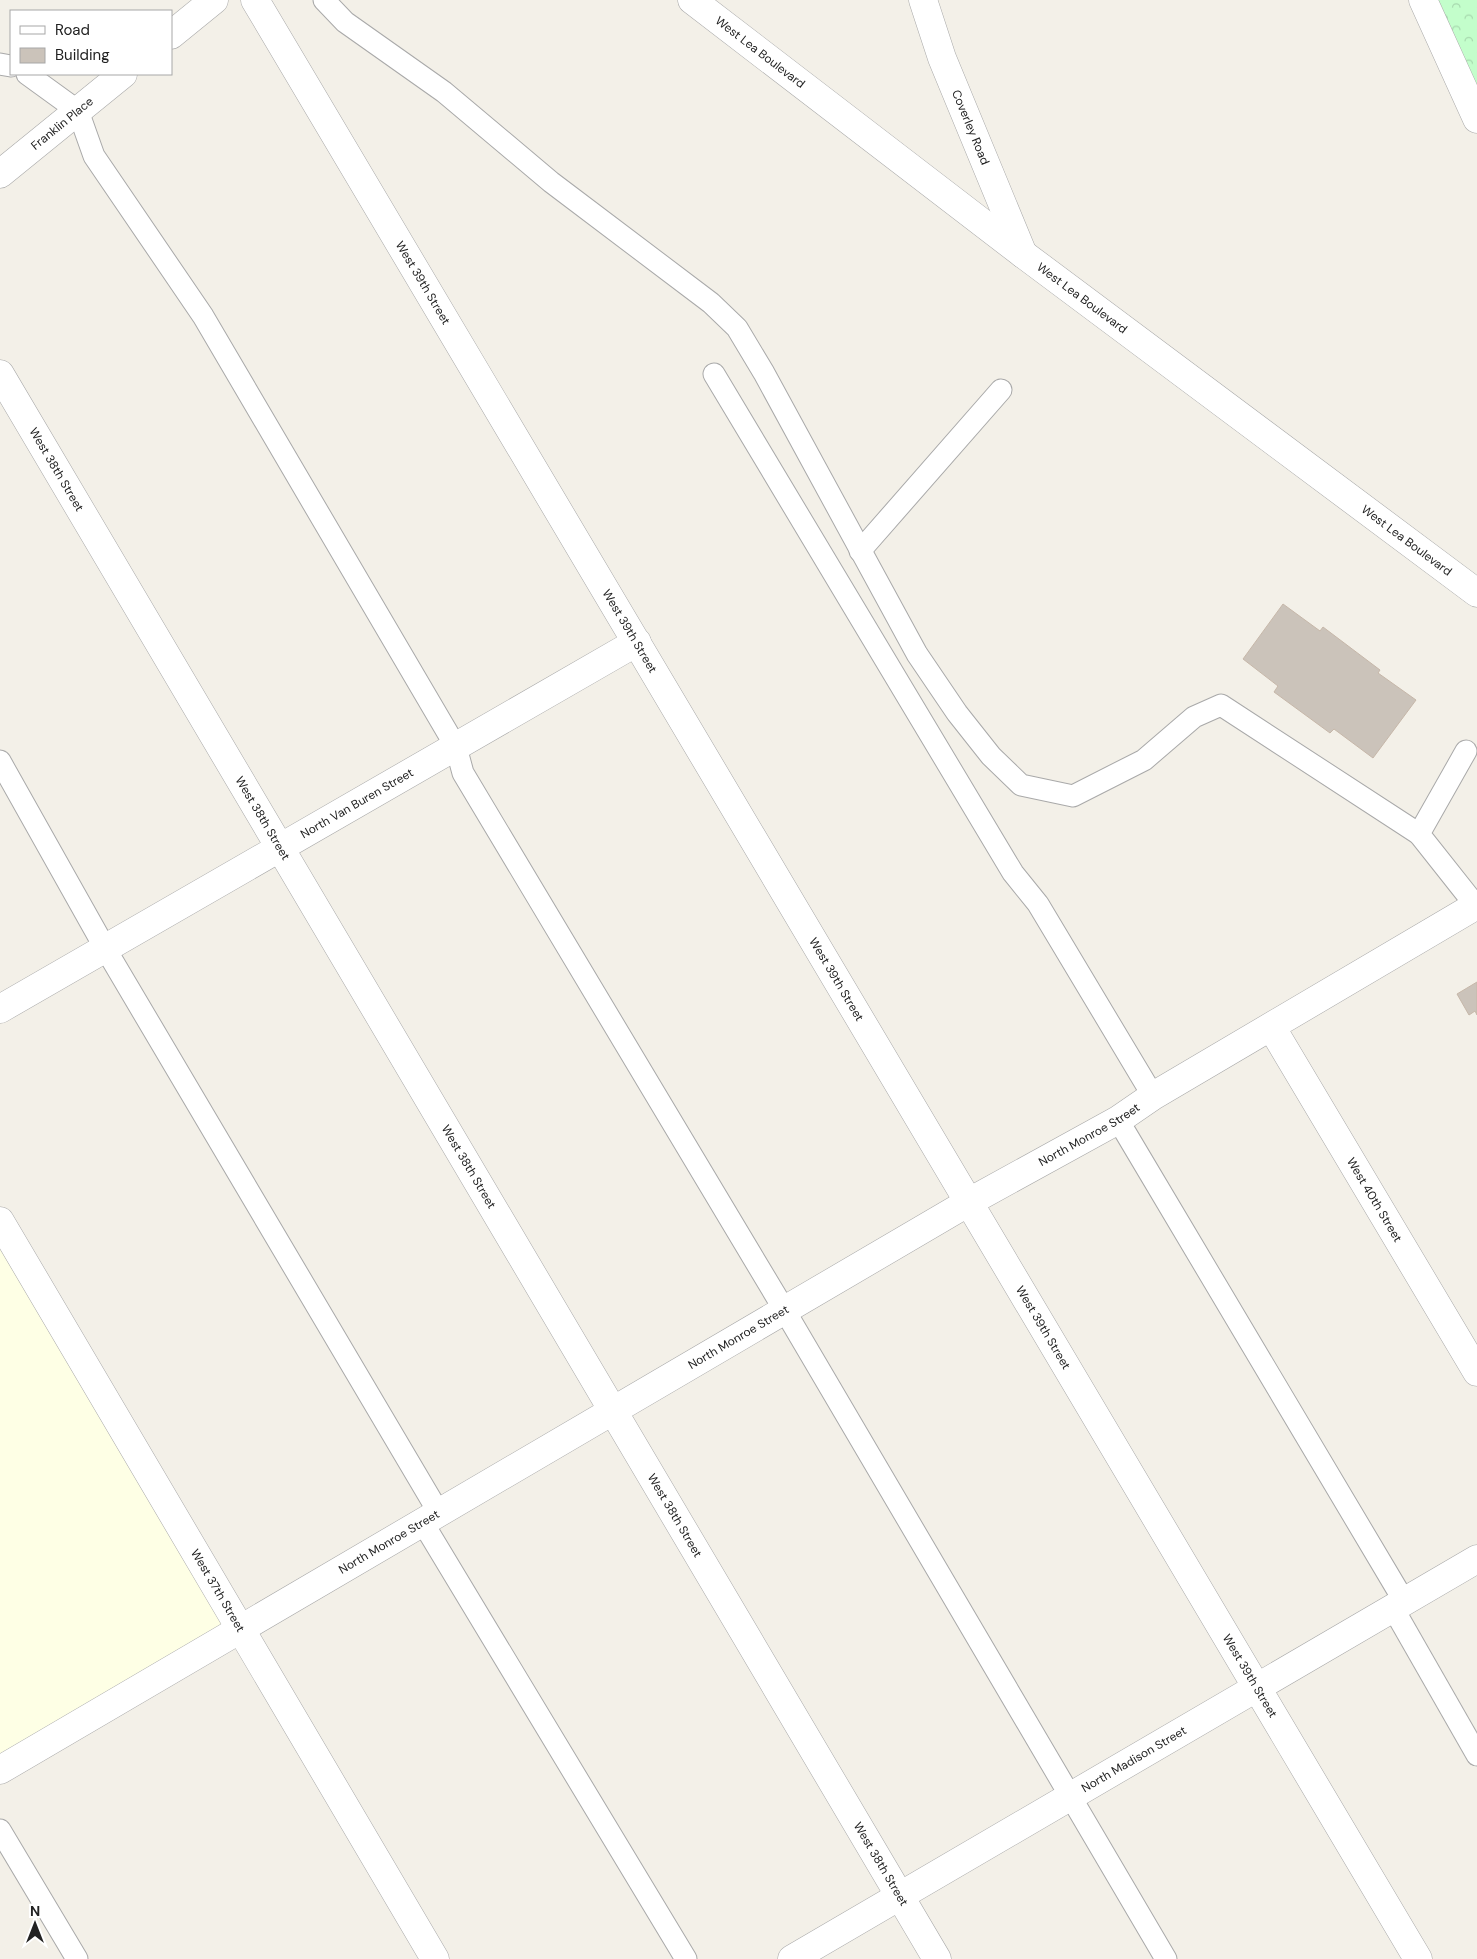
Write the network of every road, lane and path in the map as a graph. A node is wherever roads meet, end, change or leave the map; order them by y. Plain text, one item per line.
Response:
1 (214, 0) edge
2 (256, 0) edge
3 (324, 0) edge
4 (692, 0) edge
5 (923, 0) edge
6 (1423, 0) edge
7 (172, 34) edge
8 (28, 75) edge
9 (122, 75) edge
10 (78, 111) junction
11 (1477, 119) edge
12 (0, 174) edge
13 (1023, 254) junction
14 (0, 374) edge
15 (714, 374) dead end
16 (1001, 390) dead end
17 (860, 551) junction
18 (1477, 593) edge
19 (637, 642) junction
20 (456, 746) junction
21 (1466, 751) dead end
22 (0, 761) edge
23 (1420, 834) junction
24 (280, 848) junction
25 (1476, 905) edge
26 (105, 948) junction
27 (0, 1009) edge
28 (1272, 1028) junction
29 (1152, 1096) junction
30 (1118, 1120) junction
31 (969, 1202) junction
32 (0, 1221) edge
33 (785, 1311) junction
34 (1477, 1372) edge
35 (613, 1411) junction
36 (431, 1518) junction
37 (1477, 1558) edge
38 (1399, 1604) junction
39 (241, 1629) junction
40 (1257, 1688) junction
41 (1477, 1755) edge
42 (0, 1770) edge
43 (1071, 1796) junction
44 (0, 1830) edge
45 (900, 1896) junction
46 (77, 1959) edge
47 (435, 1959) edge
48 (686, 1959) edge
49 (792, 1959) edge
50 (937, 1959) edge
51 (1166, 1959) edge
52 (1418, 1959) edge

1 - 7 street
2 - 19 street, West 39th Street
3 - 17 lane
4 - 13 street, West Lea Boulevard
5 - 13 street, Coverley Road
6 - 11 street
8 - 10 lane
9 - 10 street, Franklin Place
10 - 12 street, Franklin Place
10 - 20 lane
13 - 18 street, West Lea Boulevard
14 - 24 street, West 38th Street
15 - 29 lane
16 - 17 lane
17 - 23 lane
19 - 20 street, North Van Buren Street
19 - 31 street, West 39th Street
20 - 24 street, North Van Buren Street
20 - 33 lane
21 - 23 lane
22 - 26 lane
23 - 25 lane
24 - 26 street, North Van Buren Street
24 - 35 street, West 38th Street
25 - 28 street, North Monroe Street
26 - 27 street, North Van Buren Street
26 - 36 lane
28 - 29 street, North Monroe Street
28 - 34 street, West 40th Street
29 - 30 street, North Monroe Street
30 - 31 street, North Monroe Street
30 - 38 lane
31 - 33 street, North Monroe Street
31 - 40 street, West 39th Street
32 - 39 street, West 37th Street
33 - 35 street, North Monroe Street
33 - 43 lane
35 - 36 street, North Monroe Street
35 - 45 street, West 38th Street
36 - 39 street, North Monroe Street
36 - 48 lane
37 - 38 street, North Madison Street
38 - 40 street, North Madison Street
38 - 41 lane
39 - 42 street, North Monroe Street
39 - 47 street, West 37th Street
40 - 43 street, North Madison Street
40 - 52 street, West 39th Street
43 - 45 street, North Madison Street
43 - 51 lane
44 - 46 lane
45 - 49 street, North Madison Street
45 - 50 street, West 38th Street

